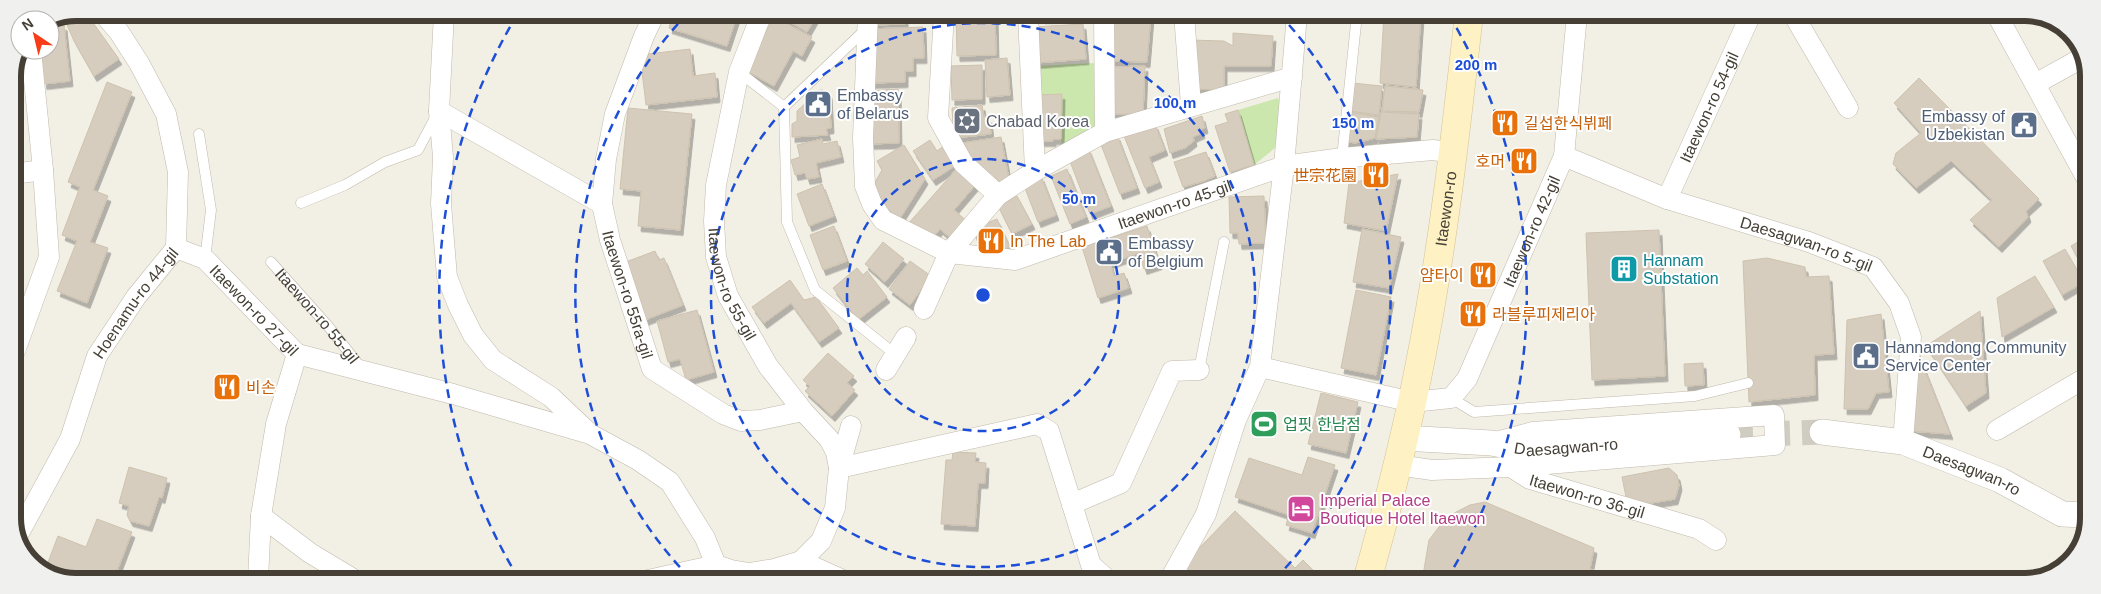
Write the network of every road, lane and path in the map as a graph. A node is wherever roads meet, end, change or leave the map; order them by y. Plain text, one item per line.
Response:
1 (110, 21) edge
2 (444, 21) edge
3 (652, 21) edge
4 (759, 21) edge
5 (867, 21) edge
6 (868, 21) edge
7 (944, 21) edge
8 (1028, 21) edge
9 (1104, 21) edge
10 (1185, 21) edge
11 (1296, 21) edge
12 (1356, 21) edge
13 (1468, 21) edge
14 (1575, 21) edge
15 (1748, 21) edge
16 (1798, 21) edge
17 (2001, 21) edge
18 (32, 60) edge
19 (2077, 60) edge
20 (739, 72) junction
21 (1292, 77) junction
22 (2035, 84) junction
23 (1191, 105) junction
24 (784, 106) junction
25 (1848, 108) dead end
26 (440, 111) junction
27 (1105, 132) junction
28 (200, 134) dead end
29 (1454, 153) junction
30 (1564, 156) junction
31 (1342, 158) junction
32 (1284, 166) junction
33 (2080, 166) edge
34 (43, 170) junction
35 (1035, 170) junction
36 (21, 173) edge
37 (998, 195) junction
38 (1667, 199) junction
39 (301, 203) dead end
40 (602, 204) junction
41 (1224, 242) dead end
42 (176, 248) junction
43 (949, 253) junction
44 (205, 259) junction
45 (271, 262) dead end
46 (924, 309) dead end
47 (21, 334) edge
48 (906, 337) dead end
49 (297, 354) junction
50 (891, 362) joint
51 (1260, 368) junction
52 (1199, 370) joint
53 (364, 371) junction
54 (2080, 381) edge
55 (1748, 383) dead end
56 (1451, 398) junction
57 (1412, 402) junction
58 (804, 411) junction
59 (851, 426) dead end
60 (1997, 430) dead end
61 (1822, 432) tunnel mouth
62 (590, 434) junction
63 (1728, 435) tunnel mouth
64 (1403, 438) junction
65 (1903, 442) junction
66 (1491, 444) junction
67 (1397, 466) junction
68 (1511, 467) junction
69 (840, 468) junction
70 (1072, 504) junction
71 (2080, 515) edge
72 (261, 516) junction
73 (22, 528) edge
74 (1716, 540) dead end
75 (801, 561) junction
76 (715, 572) edge
77 (258, 573) edge
78 (343, 573) edge
79 (828, 573) edge
80 (1101, 573) edge
81 (1174, 573) edge
82 (1369, 573) edge

1 - 42 street, Hoenamu-ro 44-gil
2 - 26 street
3 - 40 street, Itaewon-ro 55ra-gil
4 - 20 street, Itaewon-ro 55-gil
5 - 24 lane, Itaewon-ro 45-gil
6 - 43 street, Itaewon-ro 45-gil
7 - 37 street
8 - 35 street
9 - 27 street
10 - 23 street
11 - 21 street
12 - 31 lane
13 - 29 main road, Itaewon-ro
14 - 30 street, Itaewon-ro 42-gil
15 - 38 street, Itaewon-ro 54-gil
16 - 25 street
17 - 22 street
18 - 34 street
19 - 22 street
20 - 24 lane
20 - 58 street, Itaewon-ro 55-gil
21 - 23 street
21 - 32 street
22 - 33 street
23 - 27 street
24 - 50 lane
26 - 39 lane
26 - 40 street
26 - 62 street, Itaewon-ro 55-gil
27 - 35 street
28 - 44 lane, Itaewon-ro 27-gil
29 - 31 street, Itaewon-ro 45-gil
29 - 57 main road, Itaewon-ro
30 - 38 street, Daesagwan-ro 5-gil
30 - 56 street, Itaewon-ro 42-gil
31 - 32 street, Itaewon-ro 45-gil
32 - 43 street, Itaewon-ro 45-gil
32 - 51 street
34 - 36 street
34 - 47 street
35 - 37 street
37 - 43 street
38 - 65 street, Daesagwan-ro 5-gil
40 - 58 street, Itaewon-ro 55ra-gil
41 - 52 lane
42 - 44 street, Itaewon-ro 27-gil
42 - 73 street, Hoenamu-ro 44-gil
43 - 46 street
44 - 49 street, Itaewon-ro 27-gil
45 - 53 lane, Itaewon-ro 55-gil
48 - 50 street
49 - 53 street, Itaewon-ro 55-gil
49 - 72 street, Itaewon-ro 27-gil
51 - 57 street
51 - 81 street
52 - 70 street
53 - 62 street, Itaewon-ro 55-gil
54 - 60 street
55 - 56 lane
56 - 57 street
57 - 64 main road, Itaewon-ro
58 - 69 street, Itaewon-ro 55-gil
59 - 69 street
61 - 65 street, Daesagwan-ro
62 - 76 street, Itaewon-ro 55-gil
63 - 66 street, Daesagwan-ro
64 - 66 street, Daesagwan-ro
64 - 67 main road, Itaewon-ro
65 - 71 street, Daesagwan-ro
66 - 68 street
67 - 68 street, Itaewon-ro 36-gil
67 - 82 main road, Itaewon-ro
68 - 74 street, Itaewon-ro 36-gil
69 - 70 street
69 - 75 street, Itaewon-ro 55-gil
70 - 80 street
72 - 77 street, Itaewon-ro 27-gil
72 - 78 street
75 - 76 street, Itaewon-ro 55-gil
75 - 79 street

